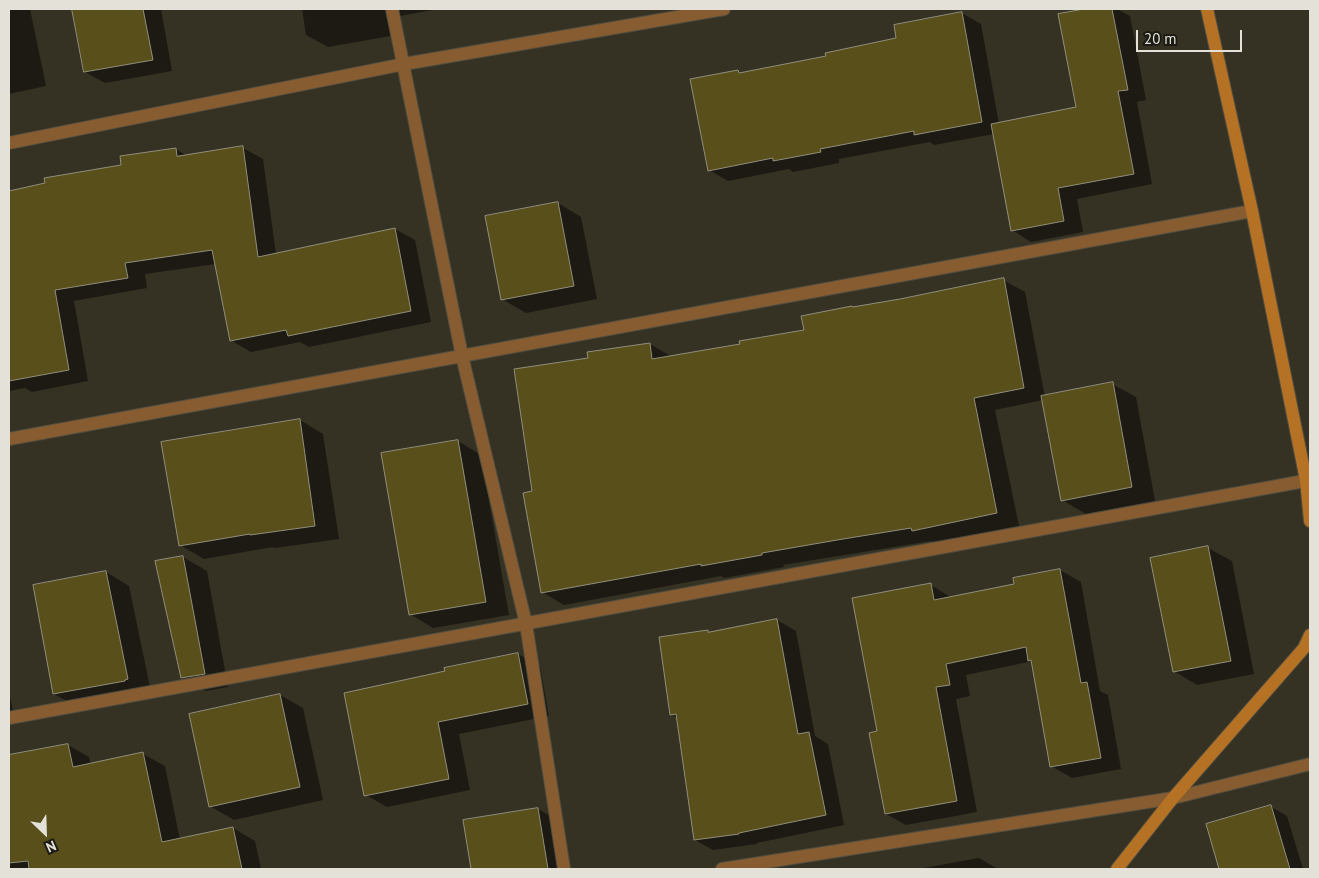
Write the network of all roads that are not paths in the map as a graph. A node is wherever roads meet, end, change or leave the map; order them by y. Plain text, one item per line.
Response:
1 (392, 9) edge
2 (724, 9) edge
3 (1207, 9) edge
4 (404, 64) junction
5 (9, 143) edge
6 (1252, 210) junction
7 (462, 356) junction
8 (9, 439) edge
9 (1308, 480) edge
10 (1310, 522) edge
11 (526, 624) junction
12 (1310, 635) edge
13 (9, 718) edge
14 (1310, 764) edge
15 (1173, 798) junction
16 (564, 869) edge
17 (722, 869) edge
18 (1117, 869) edge

1 - 4 street
2 - 4 street
3 - 6 street
4 - 5 street
4 - 7 street
6 - 7 street
6 - 9 street
7 - 8 street
7 - 11 street
9 - 10 street
9 - 11 street
11 - 13 street
11 - 16 street
12 - 15 street
14 - 15 street
15 - 17 street
15 - 18 street

